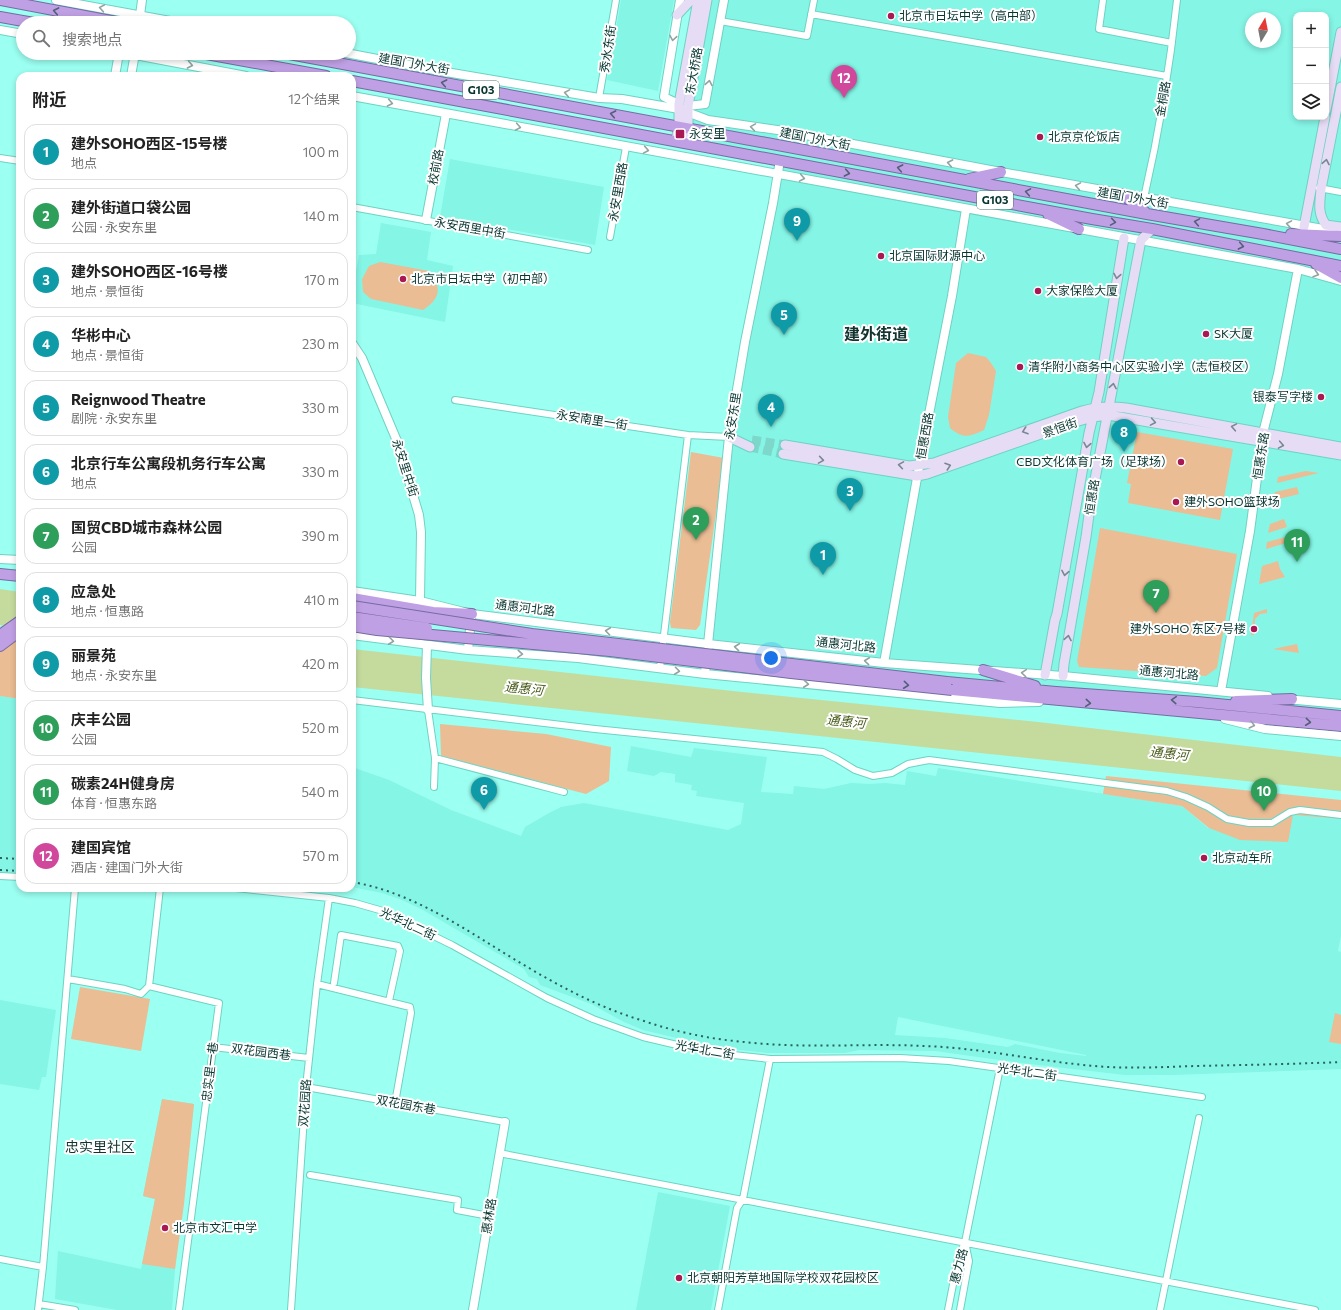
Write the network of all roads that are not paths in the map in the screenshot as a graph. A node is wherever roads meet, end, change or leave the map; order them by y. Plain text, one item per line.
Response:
1 (0, 0) edge
2 (56, 0) edge
3 (142, 0) edge
4 (616, 0) edge
5 (680, 0) edge
6 (691, 0) edge
7 (698, 0) edge
8 (707, 0) edge
9 (724, 0) edge
10 (814, 0) edge
11 (1103, 0) edge
12 (1177, 0) edge
13 (811, 14) junction
14 (677, 15) junction
15 (85, 16) edge
16 (126, 16) edge
17 (139, 16) edge
18 (0, 17) edge
19 (16, 20) edge
20 (720, 21) junction
21 (0, 30) edge
22 (1341, 32) edge
23 (16, 33) edge
24 (1172, 43) junction
25 (356, 55) edge
26 (118, 60) edge
27 (133, 60) edge
28 (165, 60) edge
29 (239, 60) edge
30 (321, 60) edge
31 (440, 71) junction
32 (116, 72) edge
33 (132, 72) edge
34 (226, 72) edge
35 (304, 72) edge
36 (401, 75) junction
37 (1167, 76) junction
38 (356, 82) edge
39 (1341, 87) edge
40 (1329, 94) edge
41 (356, 97) edge
42 (599, 98) junction
43 (684, 108) junction
44 (446, 114) junction
45 (1324, 120) edge
46 (683, 127) junction
47 (681, 141) junction
48 (626, 147) junction
49 (0, 158) edge
50 (16, 160) edge
51 (780, 160) junction
52 (1001, 172) junction
53 (778, 174) junction
54 (963, 180) junction
55 (1311, 187) junction
56 (1321, 189) junction
57 (1341, 192) edge
58 (1122, 194) junction
59 (1144, 198) junction
60 (356, 208) edge
61 (1034, 208) junction
62 (966, 209) junction
63 (1147, 214) junction
64 (426, 220) junction
65 (1304, 227) junction
66 (1341, 227) edge
67 (1079, 229) junction
68 (1152, 229) junction
69 (1341, 232) edge
70 (1263, 234) junction
71 (1341, 236) edge
72 (610, 237) dead end
73 (1124, 238) junction
74 (1141, 240) junction
75 (1341, 249) edge
76 (588, 250) dead end
77 (1121, 258) junction
78 (1305, 259) junction
79 (1341, 266) edge
80 (1298, 269) junction
81 (1341, 278) edge
82 (1341, 281) edge
83 (1125, 322) junction
84 (356, 349) edge
85 (455, 400) dead end
86 (1108, 411) junction
87 (1094, 412) junction
88 (688, 435) junction
89 (729, 437) junction
90 (1263, 437) junction
91 (751, 443) tunnel mouth
92 (1341, 447) edge
93 (1341, 456) edge
94 (920, 466) junction
95 (918, 476) junction
96 (0, 559) edge
97 (16, 560) edge
98 (0, 574) edge
99 (16, 576) edge
100 (356, 592) edge
101 (356, 599) edge
102 (420, 601) junction
103 (356, 607) edge
104 (472, 614) junction
105 (1057, 614) junction
106 (356, 618) edge
107 (16, 624) edge
108 (356, 627) edge
109 (16, 634) edge
110 (0, 635) edge
111 (356, 636) edge
112 (663, 638) junction
113 (536, 643) junction
114 (708, 644) junction
115 (427, 645) junction
116 (0, 646) edge
117 (468, 650) junction
118 (1066, 652) junction
119 (884, 663) junction
120 (660, 668) junction
121 (983, 670) junction
122 (705, 674) junction
123 (1045, 675) junction
124 (1063, 676) junction
125 (949, 686) junction
126 (1222, 691) junction
127 (1056, 692) junction
128 (1292, 699) junction
129 (356, 701) edge
130 (1064, 701) junction
131 (1197, 702) junction
132 (1341, 704) edge
133 (428, 710) junction
134 (1201, 712) junction
135 (1255, 713) junction
136 (1341, 716) edge
137 (1341, 726) edge
138 (1341, 736) edge
139 (435, 758) junction
140 (434, 788) dead end
141 (564, 792) dead end
142 (1341, 815) edge
143 (0, 876) edge
144 (16, 877) edge
145 (75, 892) edge
146 (160, 892) edge
147 (273, 892) edge
148 (329, 898) junction
149 (68, 979) junction
150 (334, 983) dead end
151 (318, 984) junction
152 (149, 986) junction
153 (389, 1002) junction
154 (213, 1047) junction
155 (309, 1058) junction
156 (770, 1059) junction
157 (1000, 1068) junction
158 (306, 1087) junction
159 (1202, 1097) dead end
160 (395, 1103) junction
161 (1199, 1118) dead end
162 (505, 1122) joint
163 (499, 1153) junction
164 (310, 1175) dead end
165 (743, 1199) junction
166 (489, 1216) junction
167 (965, 1242) junction
168 (0, 1259) edge
169 (43, 1267) junction
170 (1165, 1282) junction
171 (39, 1307) edge
172 (75, 1310) edge
173 (179, 1310) edge
174 (291, 1310) edge
175 (473, 1310) edge
176 (718, 1310) edge
177 (948, 1310) edge
178 (960, 1310) edge
179 (1160, 1310) edge
180 (1315, 1310) edge

15 -> 1 highway
16 -> 2 street
3 - 17 street
4 - 42 street, 秀水东街
5 - 14 street
6 - 14 main road
7 - 43 main road, 东大桥路
8 - 43 main road, 东大桥路
9 - 20 street
10 - 13 street
11 - 24 street
12 - 24 street, 金桐路
13 - 20 street
13 - 37 street
14 -> 43 street
18 - 19 highway
43 -> 20 street
21 - 23 street
22 - 40 main road
24 - 37 street, 金桐路
25 - 31 street, 建国门外大街
26 - 32 street
27 - 33 street
28 -> 34 street
29 - 35 highway
30 - 36 highway, 建国门外大街 / G103
31 - 36 street
42 -> 31 street, 建国门外大街
46 -> 36 highway, 建国门外大街 / G103
37 - 59 street, 金桐路
38 - 47 highway, G103
56 -> 39 main road
41 -> 44 street
42 - 43 street, 建国门外大街
43 - 46 main road, 东大桥路
52 -> 43 street, 建国门外大街
44 -> 48 street
44 - 64 street, 校前路
45 - 55 main road
46 - 47 main road, 东大桥路
54 -> 46 highway, 建国门外大街 / G103
47 - 51 highway, G103
48 -> 53 street
48 - 72 street, 永安里西路
49 - 50 street
51 - 53 street, 永安东里
51 -> 61 highway, G103
52 - 54 highway
58 -> 52 street, 建国门外大街
53 -> 62 street
53 - 89 street, 永安东里
63 -> 54 highway, 建国门外大街 / G103
55 - 56 street
55 - 65 main road
56 - 57 street
56 - 66 main road
58 - 59 street, 建国门外大街
58 - 63 highway
65 -> 59 street, 建国门外大街
60 - 64 street, 永安西里中街
61 - 67 highway
61 -> 68 highway, G103
62 - 67 street
62 - 94 street, 恒惠西路
70 -> 63 highway, 建国门外大街 / G103
64 - 76 street, 永安西里中街
65 - 69 street, 建国门外大街
67 - 73 street
68 - 74 main road
68 -> 78 highway, G103
70 - 71 highway
70 - 75 highway, 建国门外大街 / G103
73 - 74 street
73 - 77 main road, 恒惠路
74 - 80 street
74 - 83 main road, 恒惠路
77 - 83 main road
77 -> 87 main road, 恒惠路
78 - 79 highway, G103
78 - 81 highway
80 -> 82 street
80 - 90 street, 恒惠东路
86 -> 83 main road, 恒惠路
84 - 102 street, 永安里中街
85 - 88 street, 永安南里一街
86 - 87 main road, 景恒街
86 - 90 main road, 景恒街
118 -> 86 main road, 恒惠路
87 -> 94 main road, 景恒街
95 -> 87 main road, 景恒街
87 -> 105 main road, 恒惠路
88 - 89 street, 永安南里一街
88 - 112 street
89 - 91 main road
89 - 114 street, 永安东里
90 - 92 main road, 景恒街
90 -> 93 main road, 景恒街
90 - 126 street, 恒惠东路
94 - 95 street, 恒惠西路
94 -> 95 main road, 景恒街
95 - 119 street, 恒惠西路
96 - 97 street
98 - 99 highway
100 - 102 street, 通惠河北路
101 - 104 highway
102 - 104 street, 通惠河北路
103 - 125 highway, 通惠河北路, bridge
112 -> 104 street, 通惠河北路
104 - 117 street
105 - 118 main road
105 - 123 main road, 恒惠路
106 - 113 highway, bridge
107 - 110 highway
108 - 113 highway, 通惠河北路, bridge
109 - 116 highway
111 -> 115 street, 通惠河北路
112 - 114 street, 通惠河北路
112 - 120 street
113 -> 125 highway, 通惠河北路, bridge
119 -> 114 street, 通惠河北路
114 - 122 street, 永安东里
115 - 117 street, 通惠河北路
115 - 133 street
117 -> 120 street, 通惠河北路
118 - 124 main road, 恒惠路
119 - 121 street, 通惠河北路
120 -> 122 street, 通惠河北路
123 -> 121 street, 通惠河北路
121 - 127 highway
122 -> 130 street, 通惠河北路
123 - 124 street, 通惠河北路
124 - 126 street, 通惠河北路
125 - 127 highway, 通惠河北路
125 - 130 highway, 通惠河北路
126 - 128 street, 通惠河北路
131 -> 127 highway, 通惠河北路
128 - 131 highway
128 - 132 street, 通惠河北路
129 - 133 street
130 -> 134 highway, 通惠河北路
131 - 135 highway, 通惠河北路
133 - 139 street
133 - 142 street
134 - 135 highway, 通惠河北路
134 -> 138 street, 通惠河北路
135 - 136 highway, 通惠河北路
135 -> 137 highway, 通惠河北路
139 - 140 street
139 - 141 street
143 - 144 street
145 - 149 street
146 - 152 street
147 - 148 street, 光华北二街
148 - 151 street, 双花园路
148 - 156 street, 光华北二街
149 - 152 street
149 - 169 street
150 - 153 street
151 - 153 street
151 - 155 street, 双花园路
152 - 154 street, 忠实里一巷
153 - 160 street
154 - 155 street, 双花园西巷
154 - 173 street, 忠实里一巷
155 - 158 street, 双花园路
156 - 157 street, 光华北二街
156 - 165 street
157 - 159 street, 光华北二街
157 - 167 street
158 - 160 street, 双花园东巷
158 - 174 street, 双花园路
160 - 162 street, 双花园东巷
161 - 170 street
162 - 163 street, 惠林路
163 - 165 street
163 - 166 street, 惠林路
164 - 166 street
165 - 167 street
165 - 176 street
166 - 175 street, 惠林路
167 - 170 street
167 - 177 street, 惠力路
167 - 178 street, 惠力路
168 - 169 street
169 - 171 street
170 - 179 street
170 - 180 street
171 - 172 street

